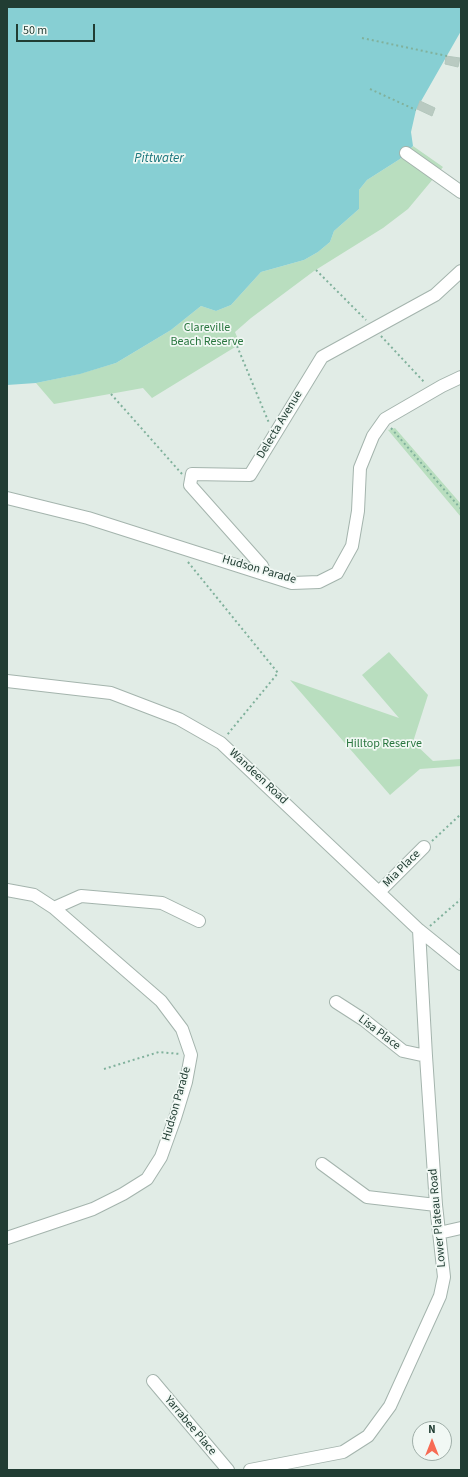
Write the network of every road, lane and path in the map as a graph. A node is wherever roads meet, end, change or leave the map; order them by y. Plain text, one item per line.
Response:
1 (362, 38) dead end
2 (447, 56) dead end
3 (370, 89) dead end
4 (416, 110) dead end
5 (406, 153) dead end
6 (461, 192) edge
7 (461, 271) edge
8 (237, 346) dead end
9 (461, 377) edge
10 (111, 394) dead end
11 (385, 419) junction
12 (274, 436) junction
13 (192, 478) junction
14 (7, 498) edge
15 (461, 510) edge
16 (174, 545) junction
17 (266, 575) junction
18 (7, 681) edge
19 (221, 742) junction
20 (461, 814) edge
21 (424, 846) joint
22 (7, 890) edge
23 (380, 891) junction
24 (461, 899) edge
25 (54, 908) junction
26 (199, 921) dead end
27 (421, 932) junction
28 (461, 964) edge
29 (336, 1002) dead end
30 (191, 1056) junction
31 (426, 1056) junction
32 (104, 1069) dead end
33 (322, 1164) dead end
34 (436, 1206) junction
35 (461, 1228) edge
36 (439, 1233) junction
37 (7, 1238) edge
38 (153, 1381) dead end
39 (228, 1470) edge
40 (250, 1470) edge

1 - 2 path
3 - 4 path
5 - 6 street
7 - 12 street, Delecta Avenue
8 - 12 path
9 - 11 street, Hudson Parade
10 - 13 path
11 - 15 path
11 - 17 street, Hudson Parade
12 - 13 street, Delecta Avenue
13 - 17 street
14 - 16 street, Hudson Parade
16 - 17 street, Hudson Parade
16 - 19 path
18 - 19 street, Wandeen Road
19 - 23 street, Wandeen Road
20 - 21 path
21 - 23 street, Mia Place
22 - 25 street, Hudson Parade
23 - 27 street, Wandeen Road
24 - 27 path
25 - 26 street
25 - 30 street, Hudson Parade
27 - 28 street, Wandeen Road
27 - 31 street, Lower Plateau Road
29 - 31 street, Lisa Place
30 - 32 path
30 - 37 street, Hudson Parade
31 - 34 street, Lower Plateau Road
33 - 34 street
34 - 36 street, Lower Plateau Road
35 - 36 street
36 - 40 street, Lower Plateau Road
38 - 39 street, Yarrabee Place

